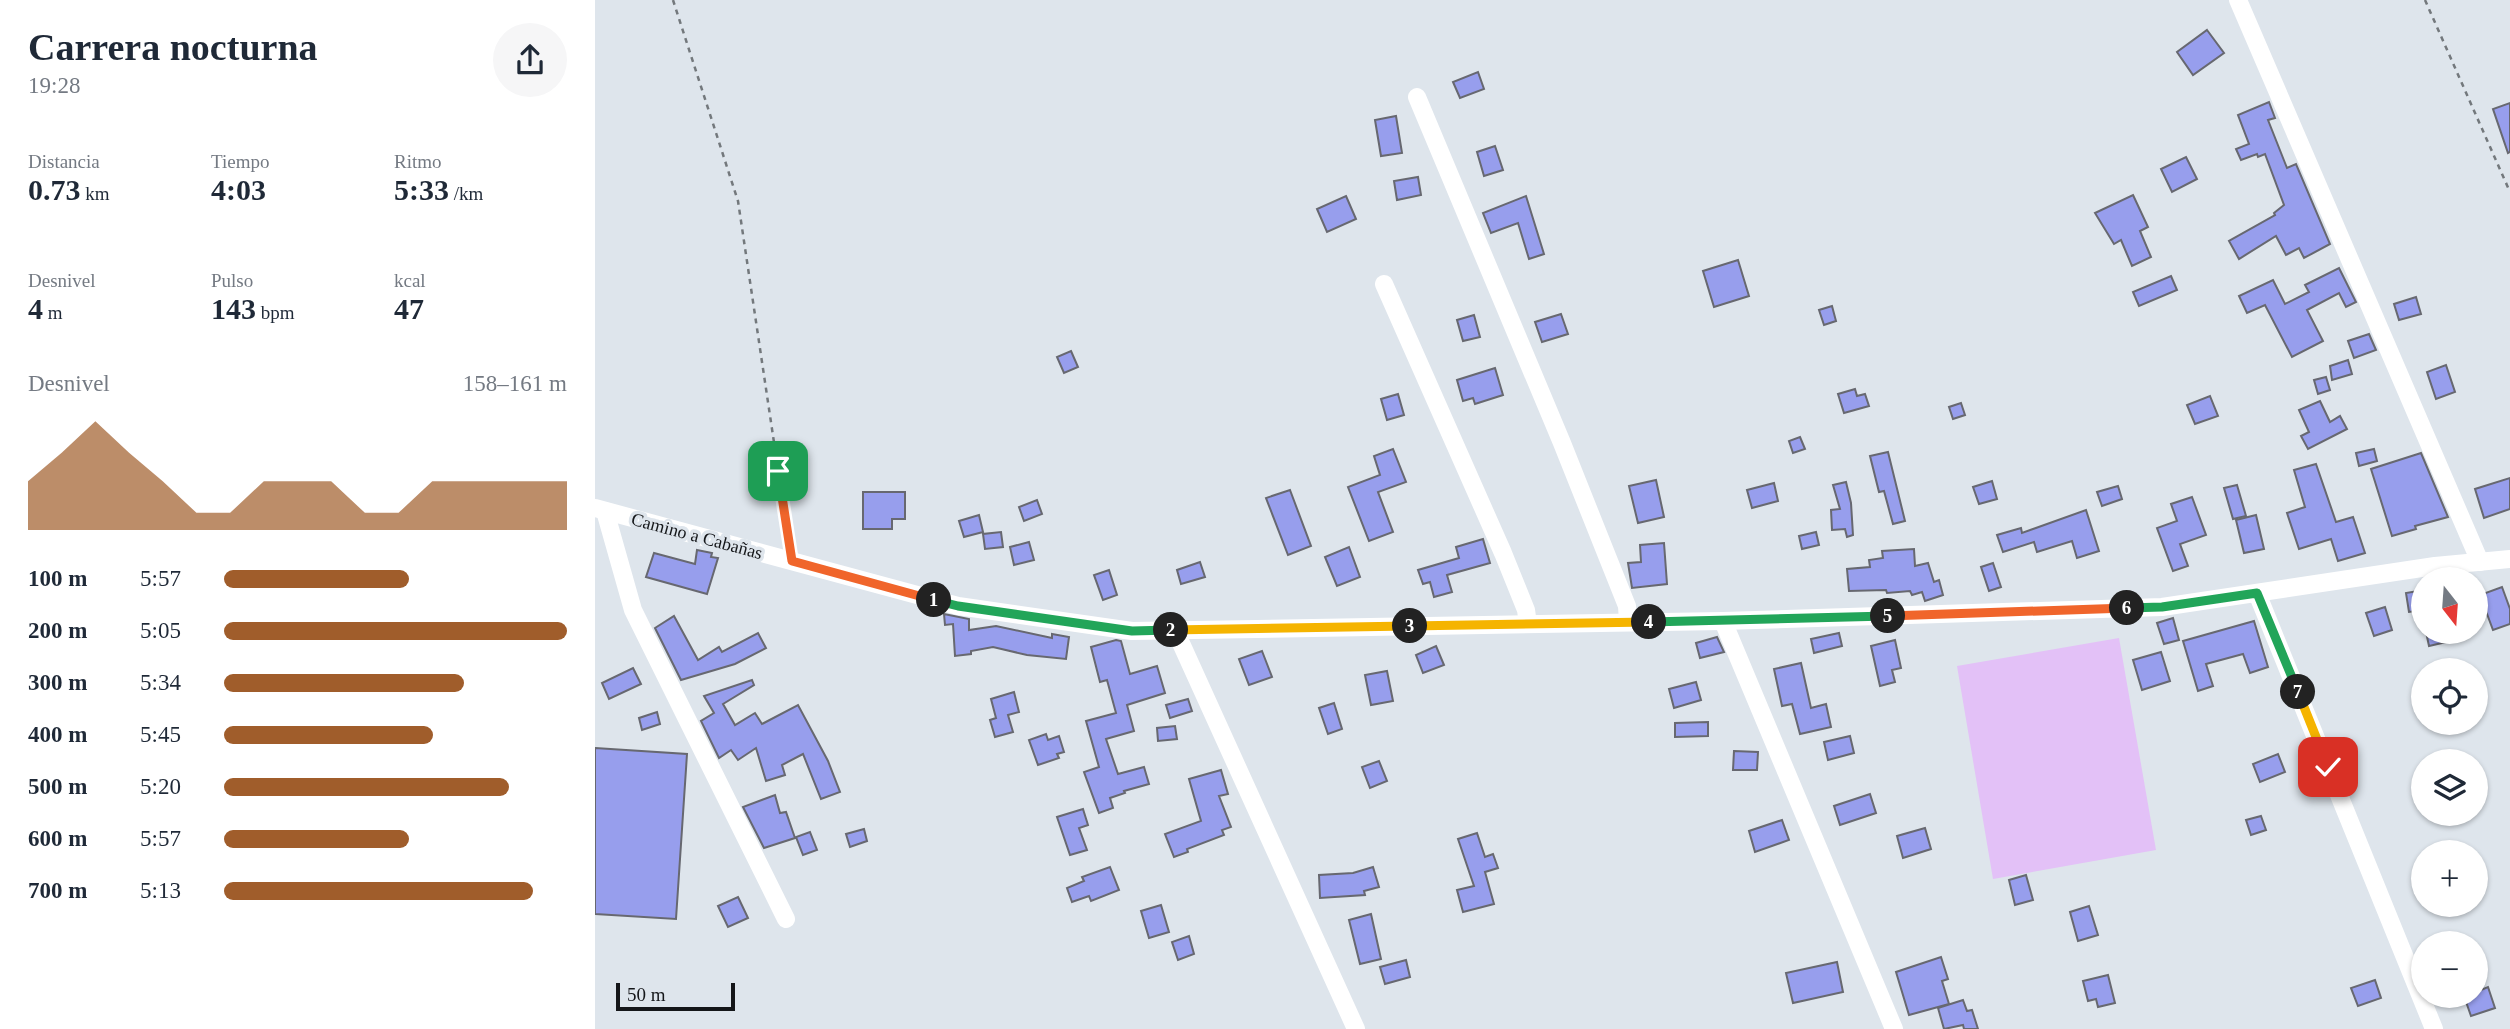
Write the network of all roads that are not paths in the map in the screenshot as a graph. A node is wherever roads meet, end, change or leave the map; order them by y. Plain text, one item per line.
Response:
1 (2238, 0) edge
2 (1417, 97) dead end
3 (1384, 284) dead end
4 (600, 510) edge
5 (2510, 559) edge
6 (2480, 562) junction
7 (2257, 593) junction
8 (1723, 621) junction
9 (1628, 622) junction
10 (1528, 624) junction
11 (1175, 630) junction
12 (786, 919) dead end
13 (1356, 1029) edge
14 (1894, 1029) edge
15 (2434, 1029) edge

1 - 6 street
2 - 9 street
3 - 10 street
4 - 11 street, Camino a Cabañas
4 - 12 street
5 - 6 street, Camino a Cabañas
6 - 7 street, Camino a Cabañas
7 - 8 street, Camino a Cabañas
7 - 15 street
8 - 9 street, Camino a Cabañas
8 - 14 street
9 - 10 street, Camino a Cabañas
10 - 11 street, Camino a Cabañas
11 - 13 street

